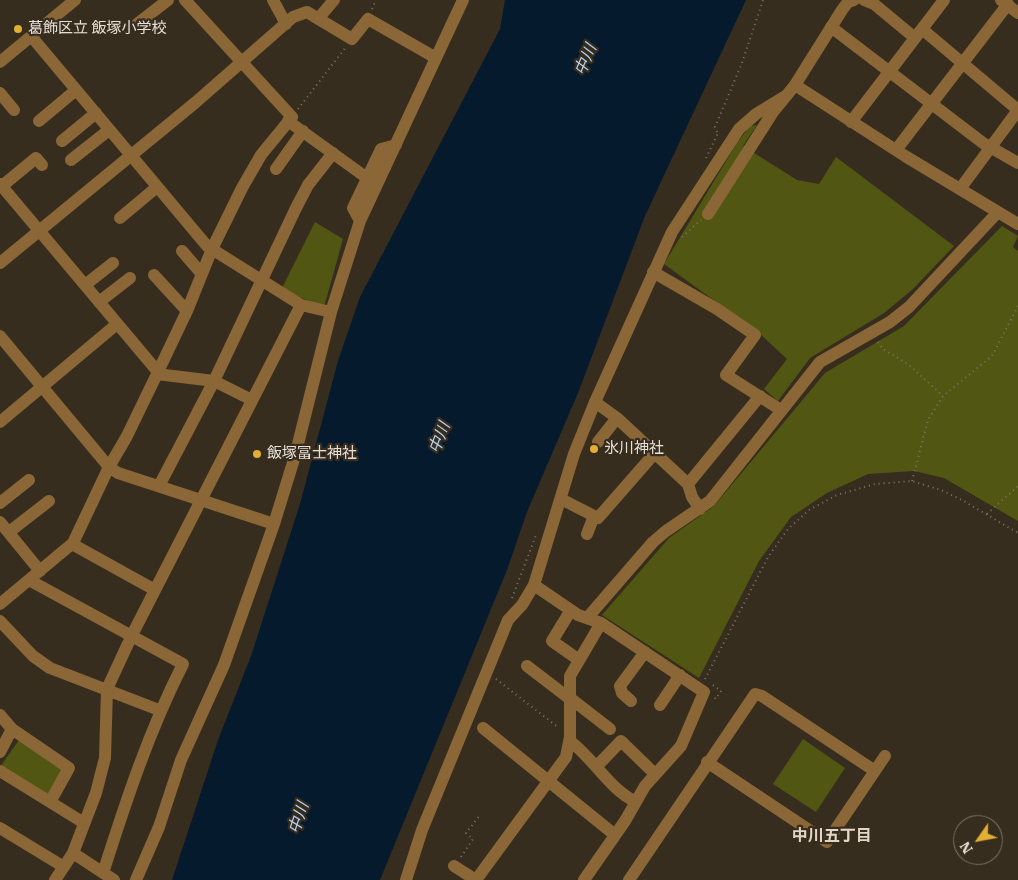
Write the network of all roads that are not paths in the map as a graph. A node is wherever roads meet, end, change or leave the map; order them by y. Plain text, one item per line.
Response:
1 (75, 0) edge
2 (168, 0) edge
3 (184, 0) edge
4 (273, 0) edge
5 (302, 0) edge
6 (334, 0) edge
7 (463, 0) edge
8 (944, 0) edge
9 (850, 1) edge
10 (871, 1) edge
11 (1005, 2) edge
12 (1018, 13) edge
13 (300, 15) junction
14 (318, 19) junction
15 (137, 24) dead end
16 (286, 24) junction
17 (831, 27) junction
18 (918, 33) junction
19 (32, 36) junction
20 (436, 58) junction
21 (0, 62) edge
22 (241, 63) junction
23 (962, 64) junction
24 (889, 72) junction
25 (76, 90) junction
26 (791, 90) junction
27 (0, 93) edge
28 (931, 105) junction
29 (14, 110) dead end
30 (1018, 110) edge
31 (96, 113) junction
32 (290, 119) junction
33 (39, 122) dead end
34 (851, 122) junction
35 (109, 130) junction
36 (303, 131) junction
37 (62, 141) dead end
38 (396, 145) junction
39 (991, 148) junction
40 (896, 150) junction
41 (333, 153) junction
42 (131, 155) junction
43 (71, 160) dead end
44 (1018, 163) edge
45 (42, 165) dead end
46 (276, 168) dead end
47 (366, 178) junction
48 (1, 185) edge
49 (157, 187) junction
50 (960, 190) junction
51 (998, 212) junction
52 (708, 214) road end
53 (120, 218) dead end
54 (360, 221) junction
55 (1018, 224) edge
56 (40, 231) junction
57 (212, 249) junction
58 (182, 251) dead end
59 (0, 263) edge
60 (113, 263) dead end
61 (653, 272) junction
62 (202, 274) junction
63 (154, 275) dead end
64 (130, 278) dead end
65 (262, 281) junction
66 (85, 285) junction
67 (99, 302) junction
68 (301, 305) junction
69 (187, 311) junction
70 (332, 312) junction
71 (117, 324) junction
72 (0, 336) edge
73 (158, 373) junction
74 (214, 381) junction
75 (42, 387) junction
76 (760, 396) junction
77 (252, 400) junction
78 (595, 402) junction
79 (781, 410) junction
80 (617, 418) junction
81 (0, 422) edge
82 (598, 442) dead end
83 (654, 454) junction
84 (109, 467) junction
85 (29, 480) dead end
86 (688, 484) junction
87 (159, 486) junction
88 (202, 499) junction
89 (561, 499) junction
90 (49, 501) dead end
91 (0, 502) edge
92 (700, 508) junction
93 (594, 516) junction
94 (0, 522) edge
95 (274, 524) junction
96 (9, 532) junction
97 (587, 534) dead end
98 (72, 544) junction
99 (40, 571) junction
100 (29, 580) junction
101 (534, 585) junction
102 (155, 590) junction
103 (0, 604) edge
104 (571, 610) junction
105 (588, 617) junction
106 (0, 621) edge
107 (601, 623) junction
108 (132, 635) junction
109 (645, 652) junction
110 (579, 660) junction
111 (527, 666) dead end
112 (680, 675) junction
113 (107, 688) junction
114 (570, 698) junction
115 (631, 701) dead end
116 (660, 705) dead end
117 (159, 710) junction
118 (0, 715) edge
119 (484, 728) dead end
120 (610, 728) dead end
121 (12, 729) junction
122 (570, 739) junction
123 (0, 752) edge
124 (885, 756) dead end
125 (708, 762) junction
126 (597, 766) junction
127 (0, 771) edge
128 (875, 771) junction
129 (655, 774) junction
130 (549, 780) junction
131 (50, 802) junction
132 (636, 802) junction
133 (84, 823) junction
134 (0, 828) edge
135 (616, 835) junction
136 (73, 853) junction
137 (454, 866) road end
138 (64, 867) junction
139 (103, 873) junction
140 (54, 880) edge
141 (114, 880) edge
142 (136, 880) edge
143 (406, 880) edge
144 (476, 880) edge
145 (584, 880) edge
146 (629, 880) edge

1 - 19 street
2 - 15 street
3 - 22 street
4 - 16 street
5 - 13 street
6 - 14 street
7 - 20 street
8 - 18 street
9 - 17 street
10 - 18 street
11 - 12 street
11 - 23 street
13 - 14 street
13 - 16 street
14 - 20 street
16 - 22 street
17 - 24 street
17 - 26 street
18 - 23 street
18 - 24 street
19 - 21 street
19 - 25 street
20 - 38 street
22 - 32 street
22 - 42 street
23 - 28 street
23 - 30 street
24 - 28 street
24 - 34 street
25 - 31 street
25 - 33 street
26 - 34 street
26 - 52 street
26 - 61 street
27 - 29 street
28 - 39 street
28 - 40 street
30 - 39 street
31 - 35 street
31 - 37 street
32 - 36 street
32 - 57 street
34 - 40 street
35 - 42 street
35 - 43 street
36 - 41 street
36 - 46 street
38 - 47 street
38 - 54 street
39 - 44 street
39 - 50 street
40 - 50 street
41 - 47 street
41 - 65 street
42 - 49 street
42 - 56 street
45 - 48 street
47 - 54 street
48 - 56 street
49 - 53 street
49 - 57 street
50 - 51 street
51 - 55 street
51 - 79 street
54 - 70 street
56 - 59 street
56 - 66 street
57 - 62 street
57 - 65 street
58 - 62 street
60 - 66 street
61 - 76 street
61 - 78 street
62 - 69 street
63 - 69 street
64 - 67 street
65 - 68 street
65 - 74 street
66 - 67 street
67 - 71 street
68 - 70 street
68 - 77 street
69 - 73 street
70 - 95 street
71 - 73 street
71 - 75 street
72 - 75 street
73 - 74 street
73 - 84 street
74 - 77 street
74 - 87 street
75 - 81 street
75 - 84 street
76 - 79 street
76 - 86 street
77 - 88 street
78 - 80 street
78 - 89 street
79 - 92 street
80 - 82 street
80 - 83 street
83 - 86 street
83 - 93 street
84 - 87 street
84 - 98 street
85 - 91 street
86 - 92 street
87 - 88 street
88 - 95 street
88 - 102 street
89 - 93 street
89 - 101 street
90 - 96 street
92 - 105 street
93 - 97 street
94 - 96 street
95 - 142 street
96 - 99 street
98 - 99 street
98 - 102 street
99 - 100 street
100 - 103 street
100 - 108 street
101 - 104 street
101 - 143 street
102 - 108 street
104 - 105 street
104 - 110 street
105 - 107 street
106 - 113 street
107 - 109 street
107 - 110 street
108 - 113 street
108 - 117 street
109 - 112 street
109 - 115 street
110 - 114 street
111 - 114 street
112 - 116 street
112 - 129 street
113 - 117 street
113 - 133 street
114 - 120 street
114 - 122 street
117 - 139 street
118 - 121 street
119 - 130 street
121 - 123 street
121 - 131 street
122 - 126 street
122 - 130 street
124 - 128 street
125 - 128 street
125 - 128 street
125 - 146 street
126 - 129 street
126 - 132 street
127 - 131 street
129 - 132 street
130 - 135 street
130 - 144 street
131 - 133 street
132 - 135 street
133 - 136 street
134 - 138 street
135 - 145 street
136 - 138 street
136 - 139 street
137 - 144 street
138 - 140 street
139 - 141 street

